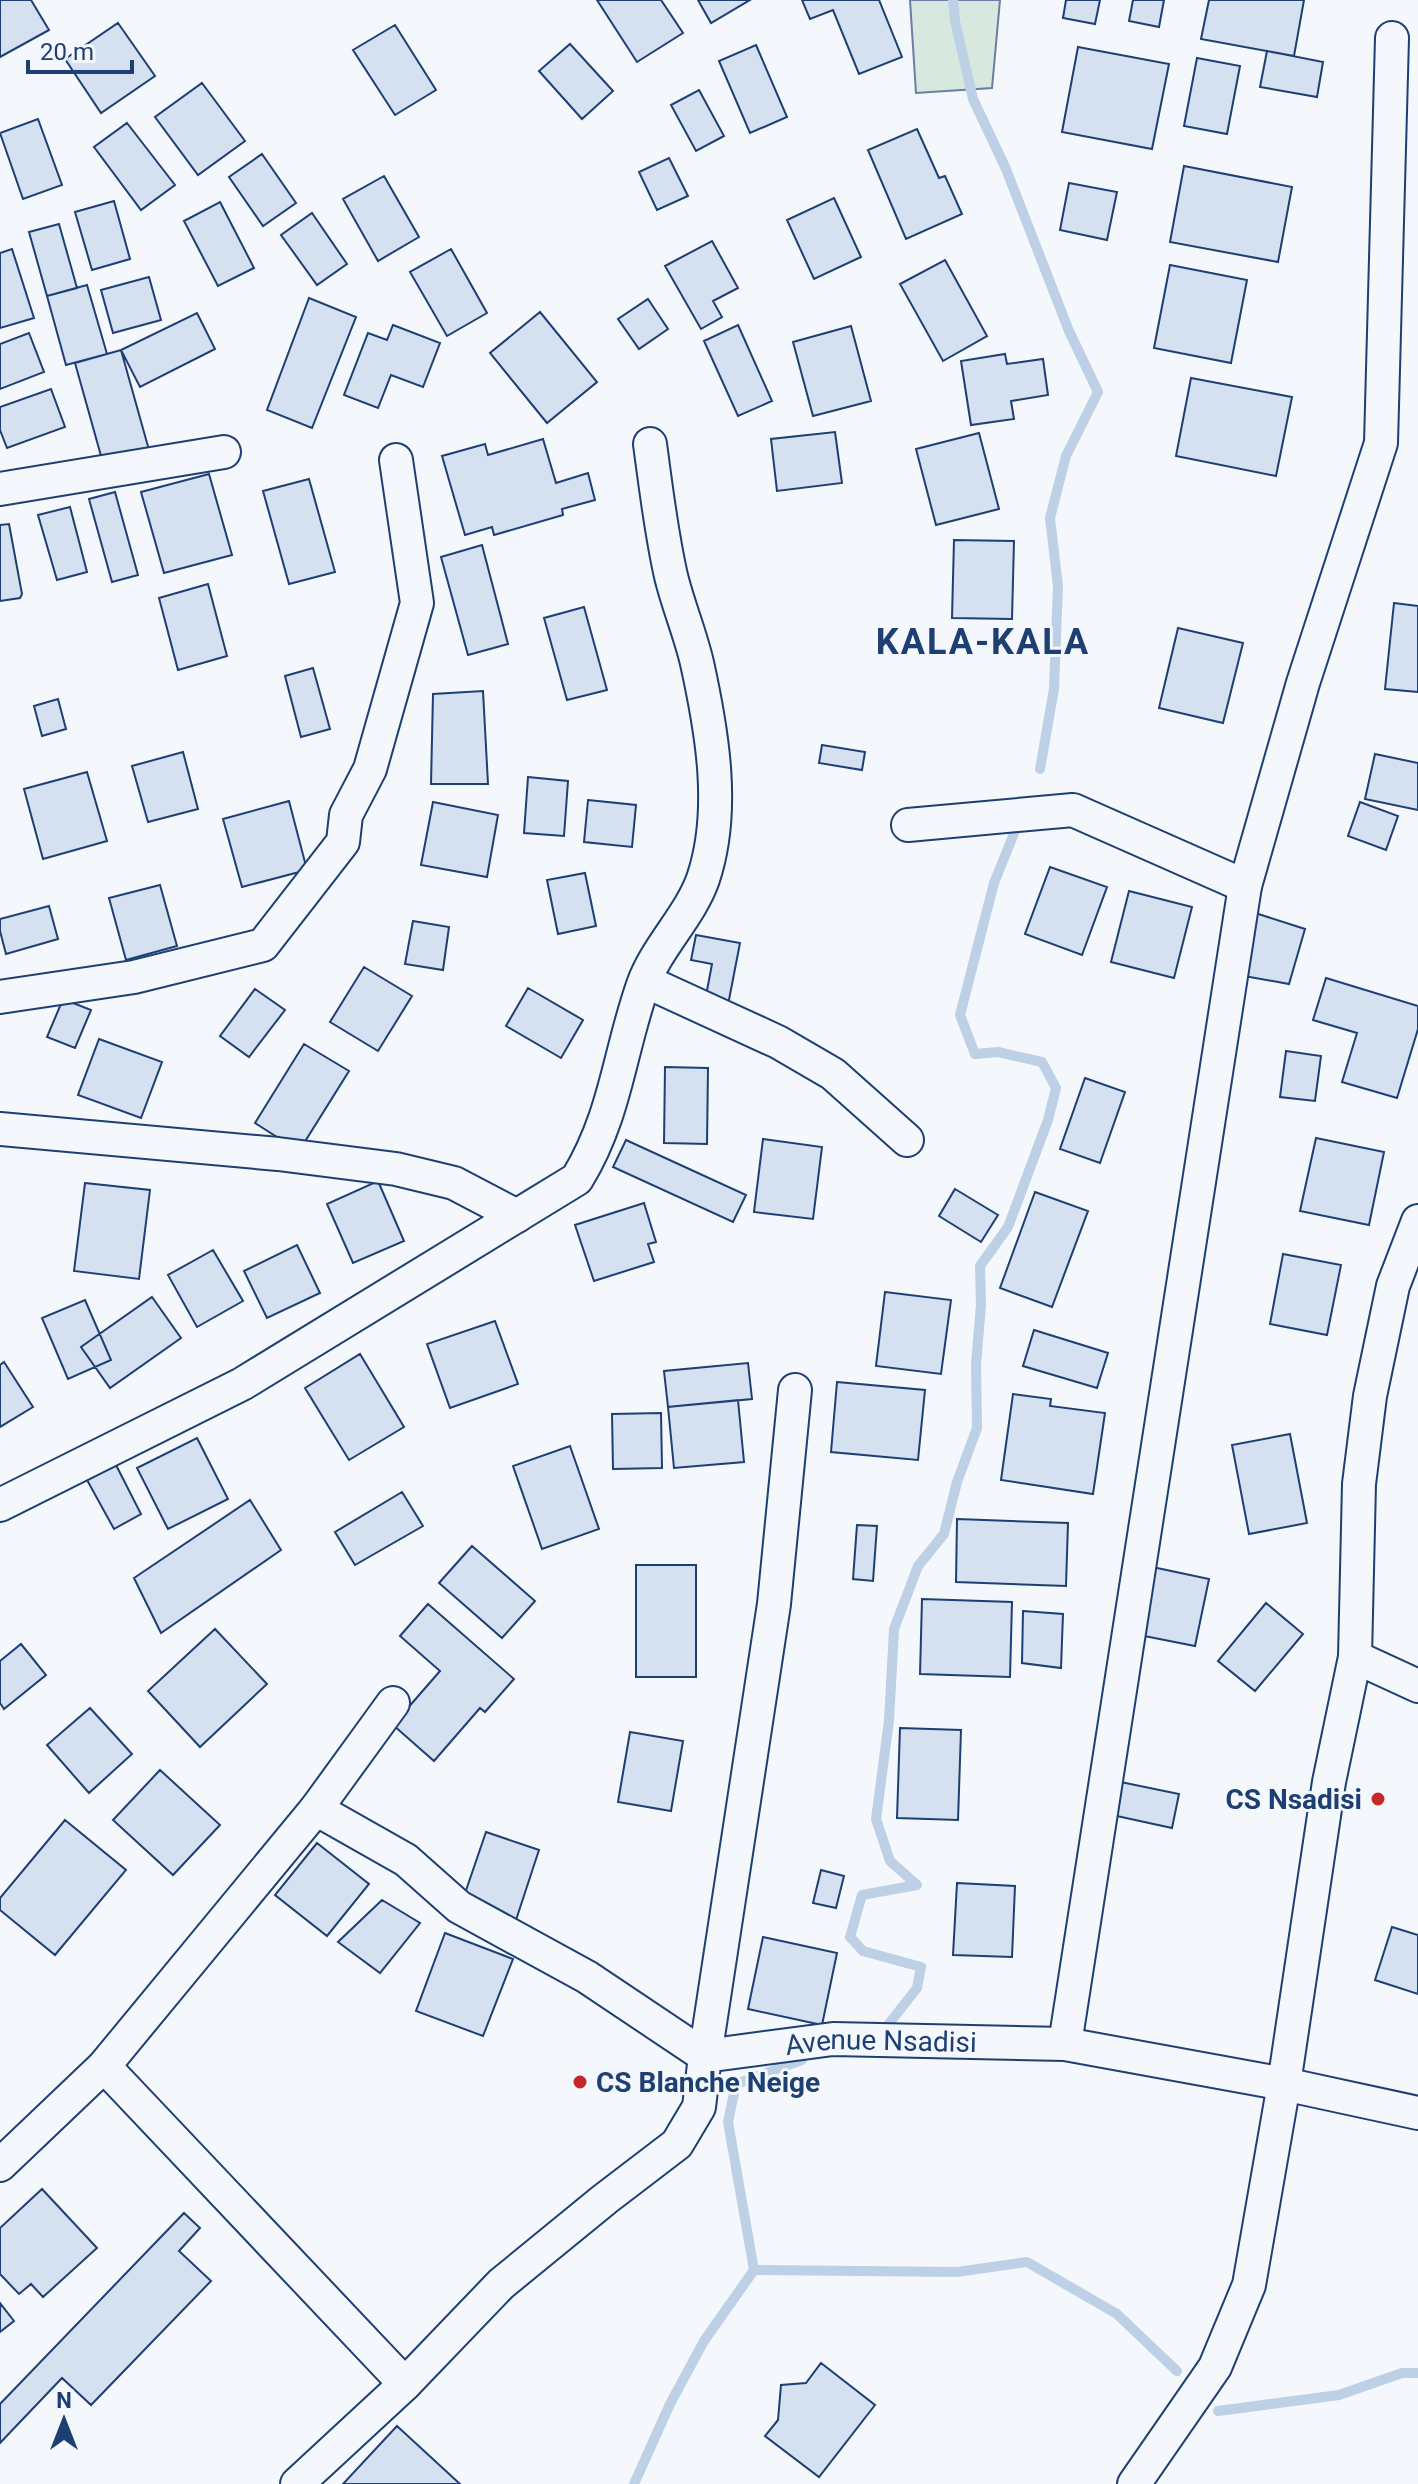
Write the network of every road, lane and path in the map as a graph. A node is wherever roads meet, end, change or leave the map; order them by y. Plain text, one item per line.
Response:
1 (1392, 38) dead end
2 (650, 444) dead end
3 (224, 452) dead end
4 (396, 460) dead end
5 (0, 489) edge
6 (908, 825) dead end
7 (1245, 886) junction
8 (645, 981) junction
9 (0, 997) edge
10 (0, 1129) edge
11 (907, 1140) dead end
12 (517, 1216) junction
13 (1418, 1221) edge
14 (1406, 1293) edge
15 (795, 1390) dead end
16 (0, 1505) edge
17 (1355, 1657) junction
18 (1418, 1686) edge
19 (393, 1703) dead end
20 (316, 1809) junction
21 (1065, 2044) junction
22 (705, 2056) junction
23 (104, 2066) junction
24 (1284, 2084) junction
25 (1418, 2113) edge
26 (0, 2165) edge
27 (405, 2384) junction
28 (297, 2484) edge
29 (1134, 2484) edge

1 - 7 street
2 - 8 street
3 - 5 street
4 - 9 street
6 - 7 street
7 - 21 street
8 - 11 street
8 - 12 street
10 - 12 street
12 - 16 street
13 - 14 street
14 - 17 street
15 - 22 street
17 - 18 street
17 - 24 street
19 - 20 street
20 - 22 street
20 - 23 street
21 - 22 street, Avenue Nsadisi
21 - 24 street, Avenue Nsadisi
22 - 27 street
23 - 26 street
23 - 27 street
24 - 25 street, Avenue Nsadisi
24 - 29 street
27 - 28 street

